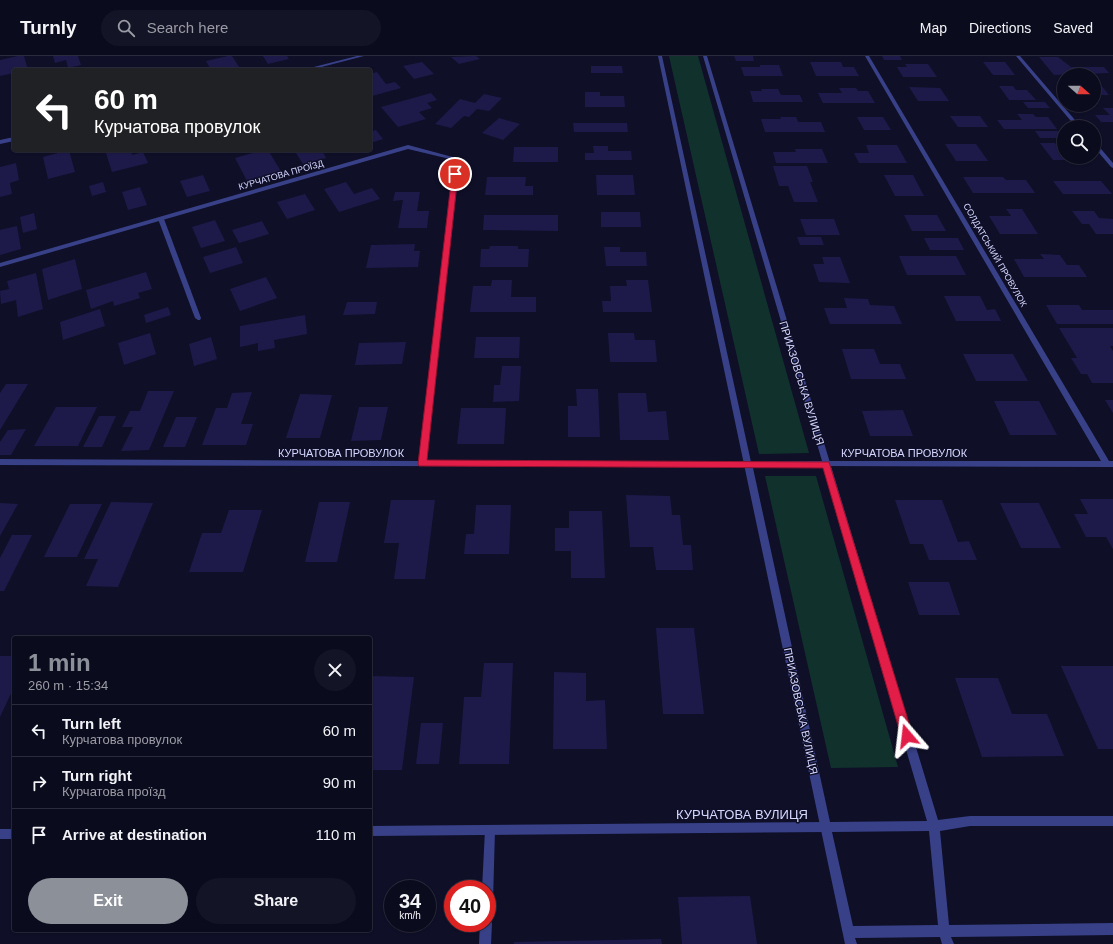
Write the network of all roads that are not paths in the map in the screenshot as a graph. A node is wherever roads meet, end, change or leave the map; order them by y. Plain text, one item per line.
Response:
1 (362, 56) edge
2 (660, 56) edge
3 (705, 56) edge
4 (868, 56) edge
5 (1018, 56) edge
6 (312, 68) edge
7 (1073, 120) edge
8 (12, 139) edge
9 (0, 142) edge
10 (1101, 152) edge
11 (1113, 166) edge
12 (161, 219) junction
13 (0, 265) edge
14 (198, 318) dead end
15 (0, 462) edge
16 (422, 464) junction
17 (826, 464) junction
18 (1110, 464) edge
19 (748, 465) junction
20 (1113, 821) edge
21 (934, 826) junction
22 (826, 827) junction
23 (490, 830) junction
24 (372, 831) edge
25 (0, 834) edge
26 (12, 834) edge
27 (488, 880) edge
28 (1113, 929) edge
29 (944, 931) junction
30 (486, 932) edge
31 (848, 932) junction
32 (485, 944) edge
33 (851, 944) edge
34 (948, 944) edge

1 - 6 street
2 - 19 street, ПРИАЗОВСЬКА ВУЛИЦЯ
3 - 17 street, ПРИАЗОВСЬКА ВУЛИЦЯ
4 - 18 street, СОЛДАТСЬКИЙ ПРОВУЛОК
5 - 7 street
8 - 9 street
10 - 11 street
12 - 13 street, КУРЧАТОВА ПРОЇЗД
12 - 14 street
12 - 16 street, КУРЧАТОВА ПРОЇЗД
15 - 16 street, КУРЧАТОВА ПРОВУЛОК
16 - 19 street, КУРЧАТОВА ПРОВУЛОК
17 - 18 street, КУРЧАТОВА ПРОВУЛОК
17 - 19 street, КУРЧАТОВА ПРОВУЛОК
17 - 21 street, ПРИАЗОВСЬКА ВУЛИЦЯ
19 - 22 street, ПРИАЗОВСЬКА ВУЛИЦЯ
20 - 21 street, КУРЧАТОВА ВУЛИЦЯ
21 - 22 street, КУРЧАТОВА ВУЛИЦЯ
21 - 29 street, ПРИАЗОВСЬКА ВУЛИЦЯ
22 - 23 street, КУРЧАТОВА ВУЛИЦЯ
22 - 31 street, ПРИАЗОВСЬКА ВУЛИЦЯ
23 - 24 street, КУРЧАТОВА ВУЛИЦЯ
23 - 27 street
25 - 26 street
28 - 29 street
29 - 31 street
29 - 34 street, ПРИАЗОВСЬКА ВУЛИЦЯ
30 - 32 street
31 - 33 street, ПРИАЗОВСЬКА ВУЛИЦЯ

